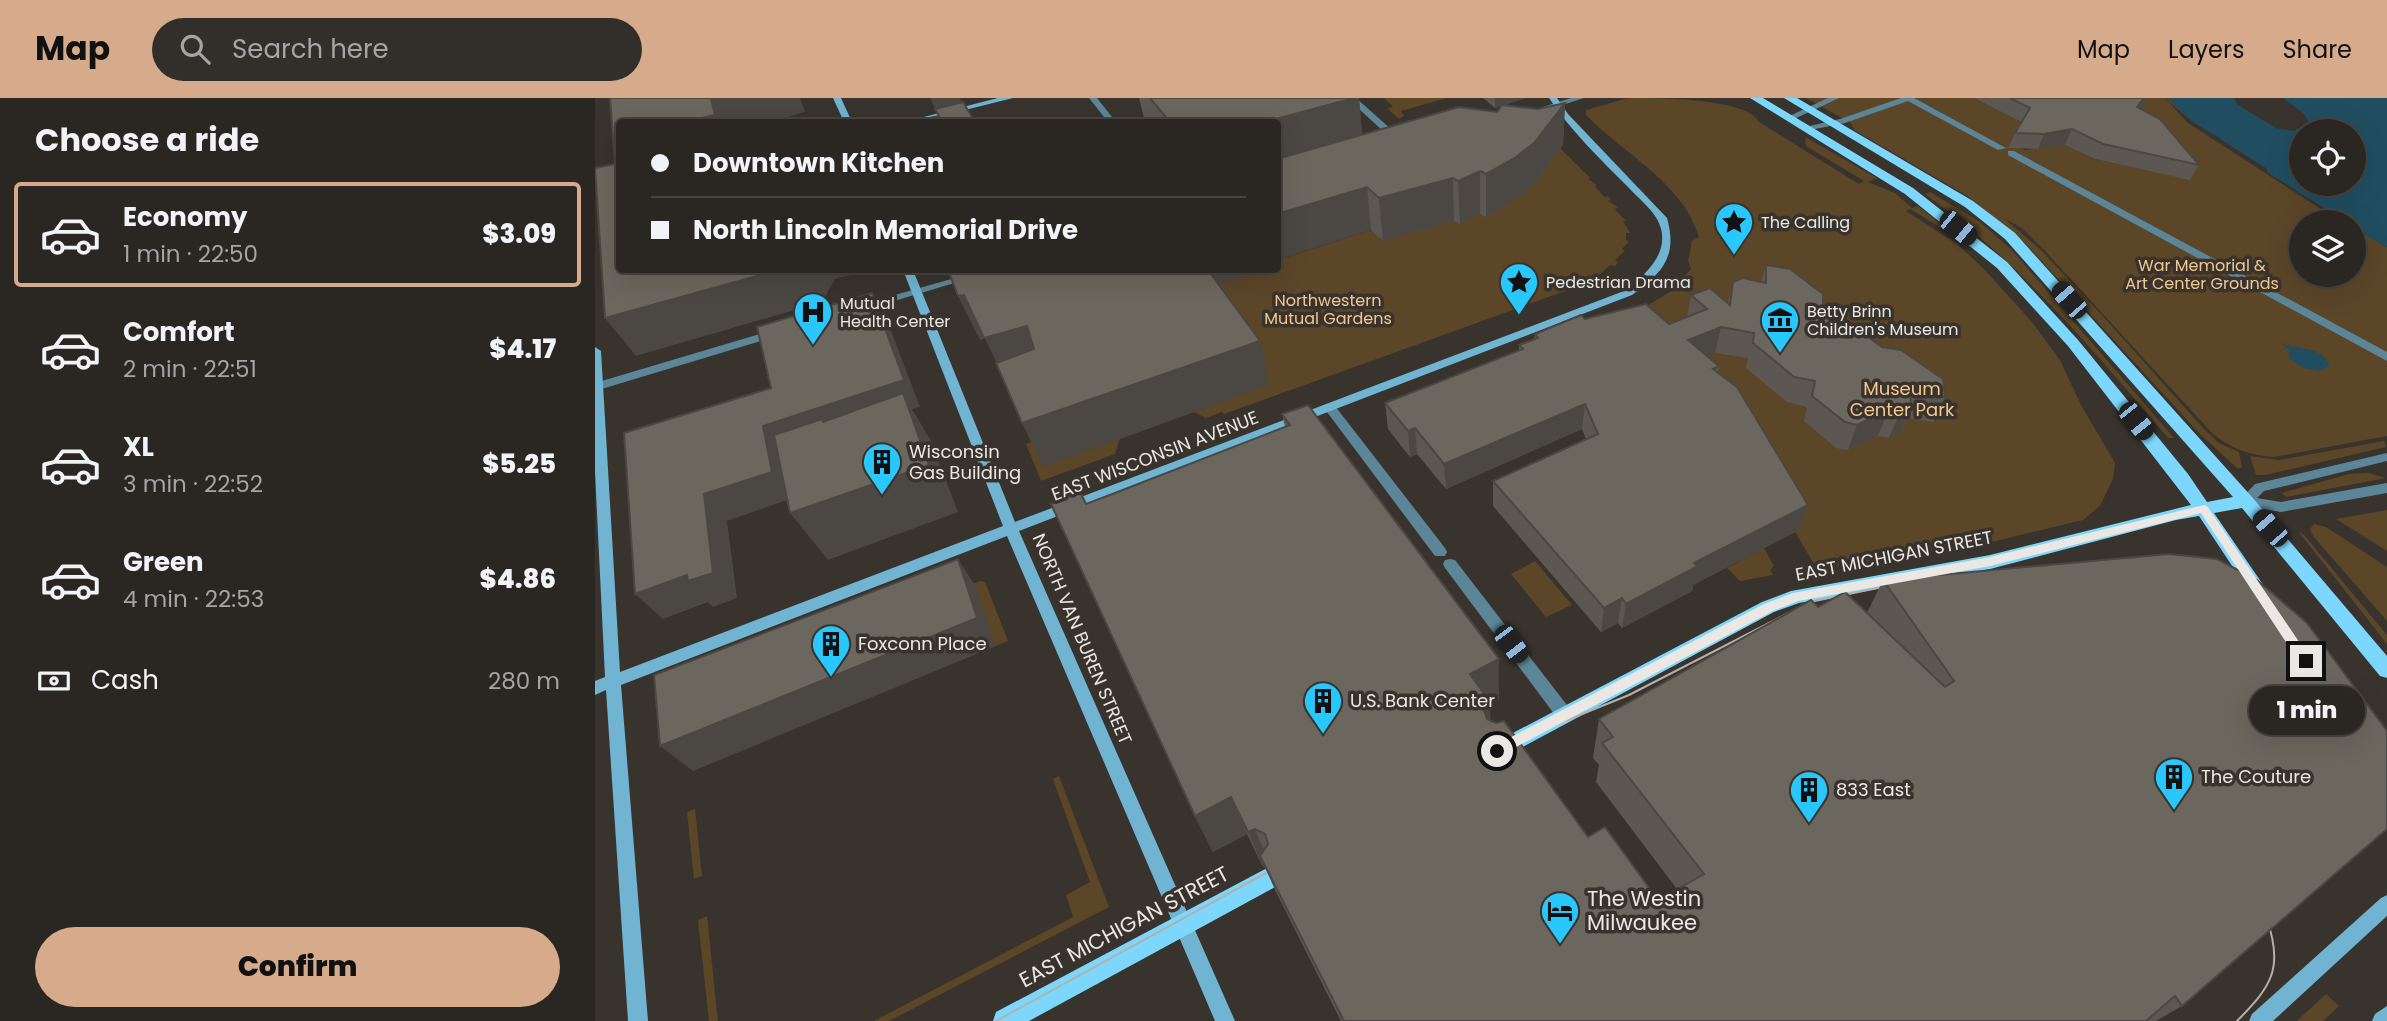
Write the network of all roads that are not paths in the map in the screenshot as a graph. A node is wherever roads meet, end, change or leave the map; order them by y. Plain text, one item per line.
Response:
1 (837, 98) edge
2 (1009, 98) edge
3 (1093, 98) edge
4 (1351, 98) edge
5 (1580, 98) edge
6 (1755, 98) edge
7 (1789, 98) edge
8 (1835, 98) edge
9 (1909, 98) edge
10 (1555, 101) edge
11 (1807, 109) junction
12 (1512, 118) edge
13 (1789, 118) junction
14 (847, 119) edge
15 (921, 119) edge
16 (1110, 119) edge
17 (1831, 123) junction
18 (1805, 128) junction
19 (1403, 150) edge
20 (909, 273) edge
21 (983, 273) edge
22 (917, 292) junction
23 (850, 312) edge
24 (789, 330) edge
25 (595, 351) edge
26 (2387, 357) edge
27 (596, 386) edge
28 (1331, 409) junction
29 (2387, 457) edge
30 (2387, 488) edge
31 (2246, 501) junction
32 (2204, 509) junction
33 (1012, 531) junction
34 (2268, 607) edge
35 (2387, 670) edge
36 (615, 680) junction
37 (595, 688) edge
38 (1565, 714) junction
39 (1497, 751) edge
40 (1269, 878) edge
41 (2387, 904) edge
42 (1183, 924) junction
43 (2387, 1016) edge
44 (638, 1021) edge
45 (1005, 1021) edge
46 (1225, 1021) edge
47 (2259, 1021) edge
48 (2382, 1021) edge

1 - 14 main road
2 - 15 main road
3 - 16 street
4 - 19 street
5 - 10 street
6 - 13 main road
7 - 11 main road
8 - 11 street
9 - 17 street
9 - 26 street
10 - 12 street
10 - 28 main road, EAST WISCONSIN AVENUE
11 - 13 street
11 - 17 main road
13 - 18 main road
17 - 18 street
17 - 31 main road
18 - 32 main road
20 - 22 main road, NORTH VAN BUREN STREET
21 - 22 street
22 - 23 street
22 - 33 main road, NORTH VAN BUREN STREET
24 - 27 street
25 - 27 main road
27 - 36 main road
28 - 33 main road, EAST WISCONSIN AVENUE
28 - 38 street
29 - 31 street, EAST MICHIGAN STREET
30 - 31 street, EAST MICHIGAN STREET
31 - 32 main road, EAST MICHIGAN STREET
31 - 35 main road
32 - 34 main road
32 - 38 main road, EAST MICHIGAN STREET
33 - 36 main road, EAST WISCONSIN AVENUE
33 - 42 main road, NORTH VAN BUREN STREET
36 - 37 main road, EAST WISCONSIN AVENUE
36 - 44 main road
38 - 39 main road, EAST MICHIGAN STREET
40 - 42 main road, EAST MICHIGAN STREET
41 - 47 main road
42 - 45 main road, EAST MICHIGAN STREET
42 - 46 main road, NORTH VAN BUREN STREET
43 - 48 main road

